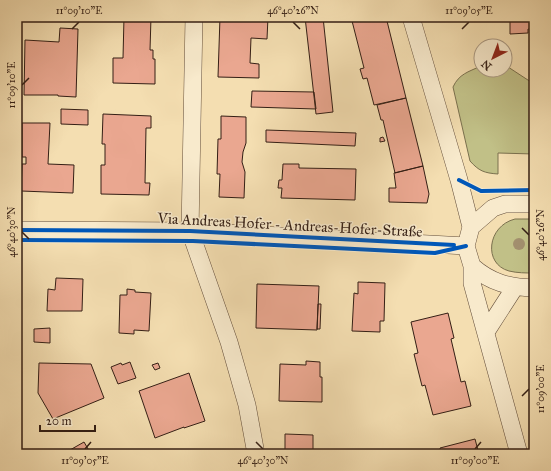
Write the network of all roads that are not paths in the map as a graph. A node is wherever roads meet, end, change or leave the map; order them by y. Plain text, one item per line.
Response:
1 (194, 17) edge
2 (411, 17) edge
3 (534, 204) edge
4 (471, 227) junction
5 (17, 230) edge
6 (190, 231) junction
7 (466, 246) junction
8 (472, 266) junction
9 (515, 287) junction
10 (534, 288) edge
11 (486, 332) junction
12 (256, 454) edge
13 (520, 454) edge

1 - 6 street
2 - 4 street
3 - 4 street
4 - 7 street
5 - 6 street, Via Andreas Hofer - Andreas-Hofer-Straße
6 - 7 street, Via Andreas Hofer - Andreas-Hofer-Straße
6 - 12 street, Via Andreas Hofer - Andreas-Hofer-Straße
7 - 8 street
8 - 9 street
8 - 11 street
9 - 10 street
9 - 11 street
11 - 13 street

